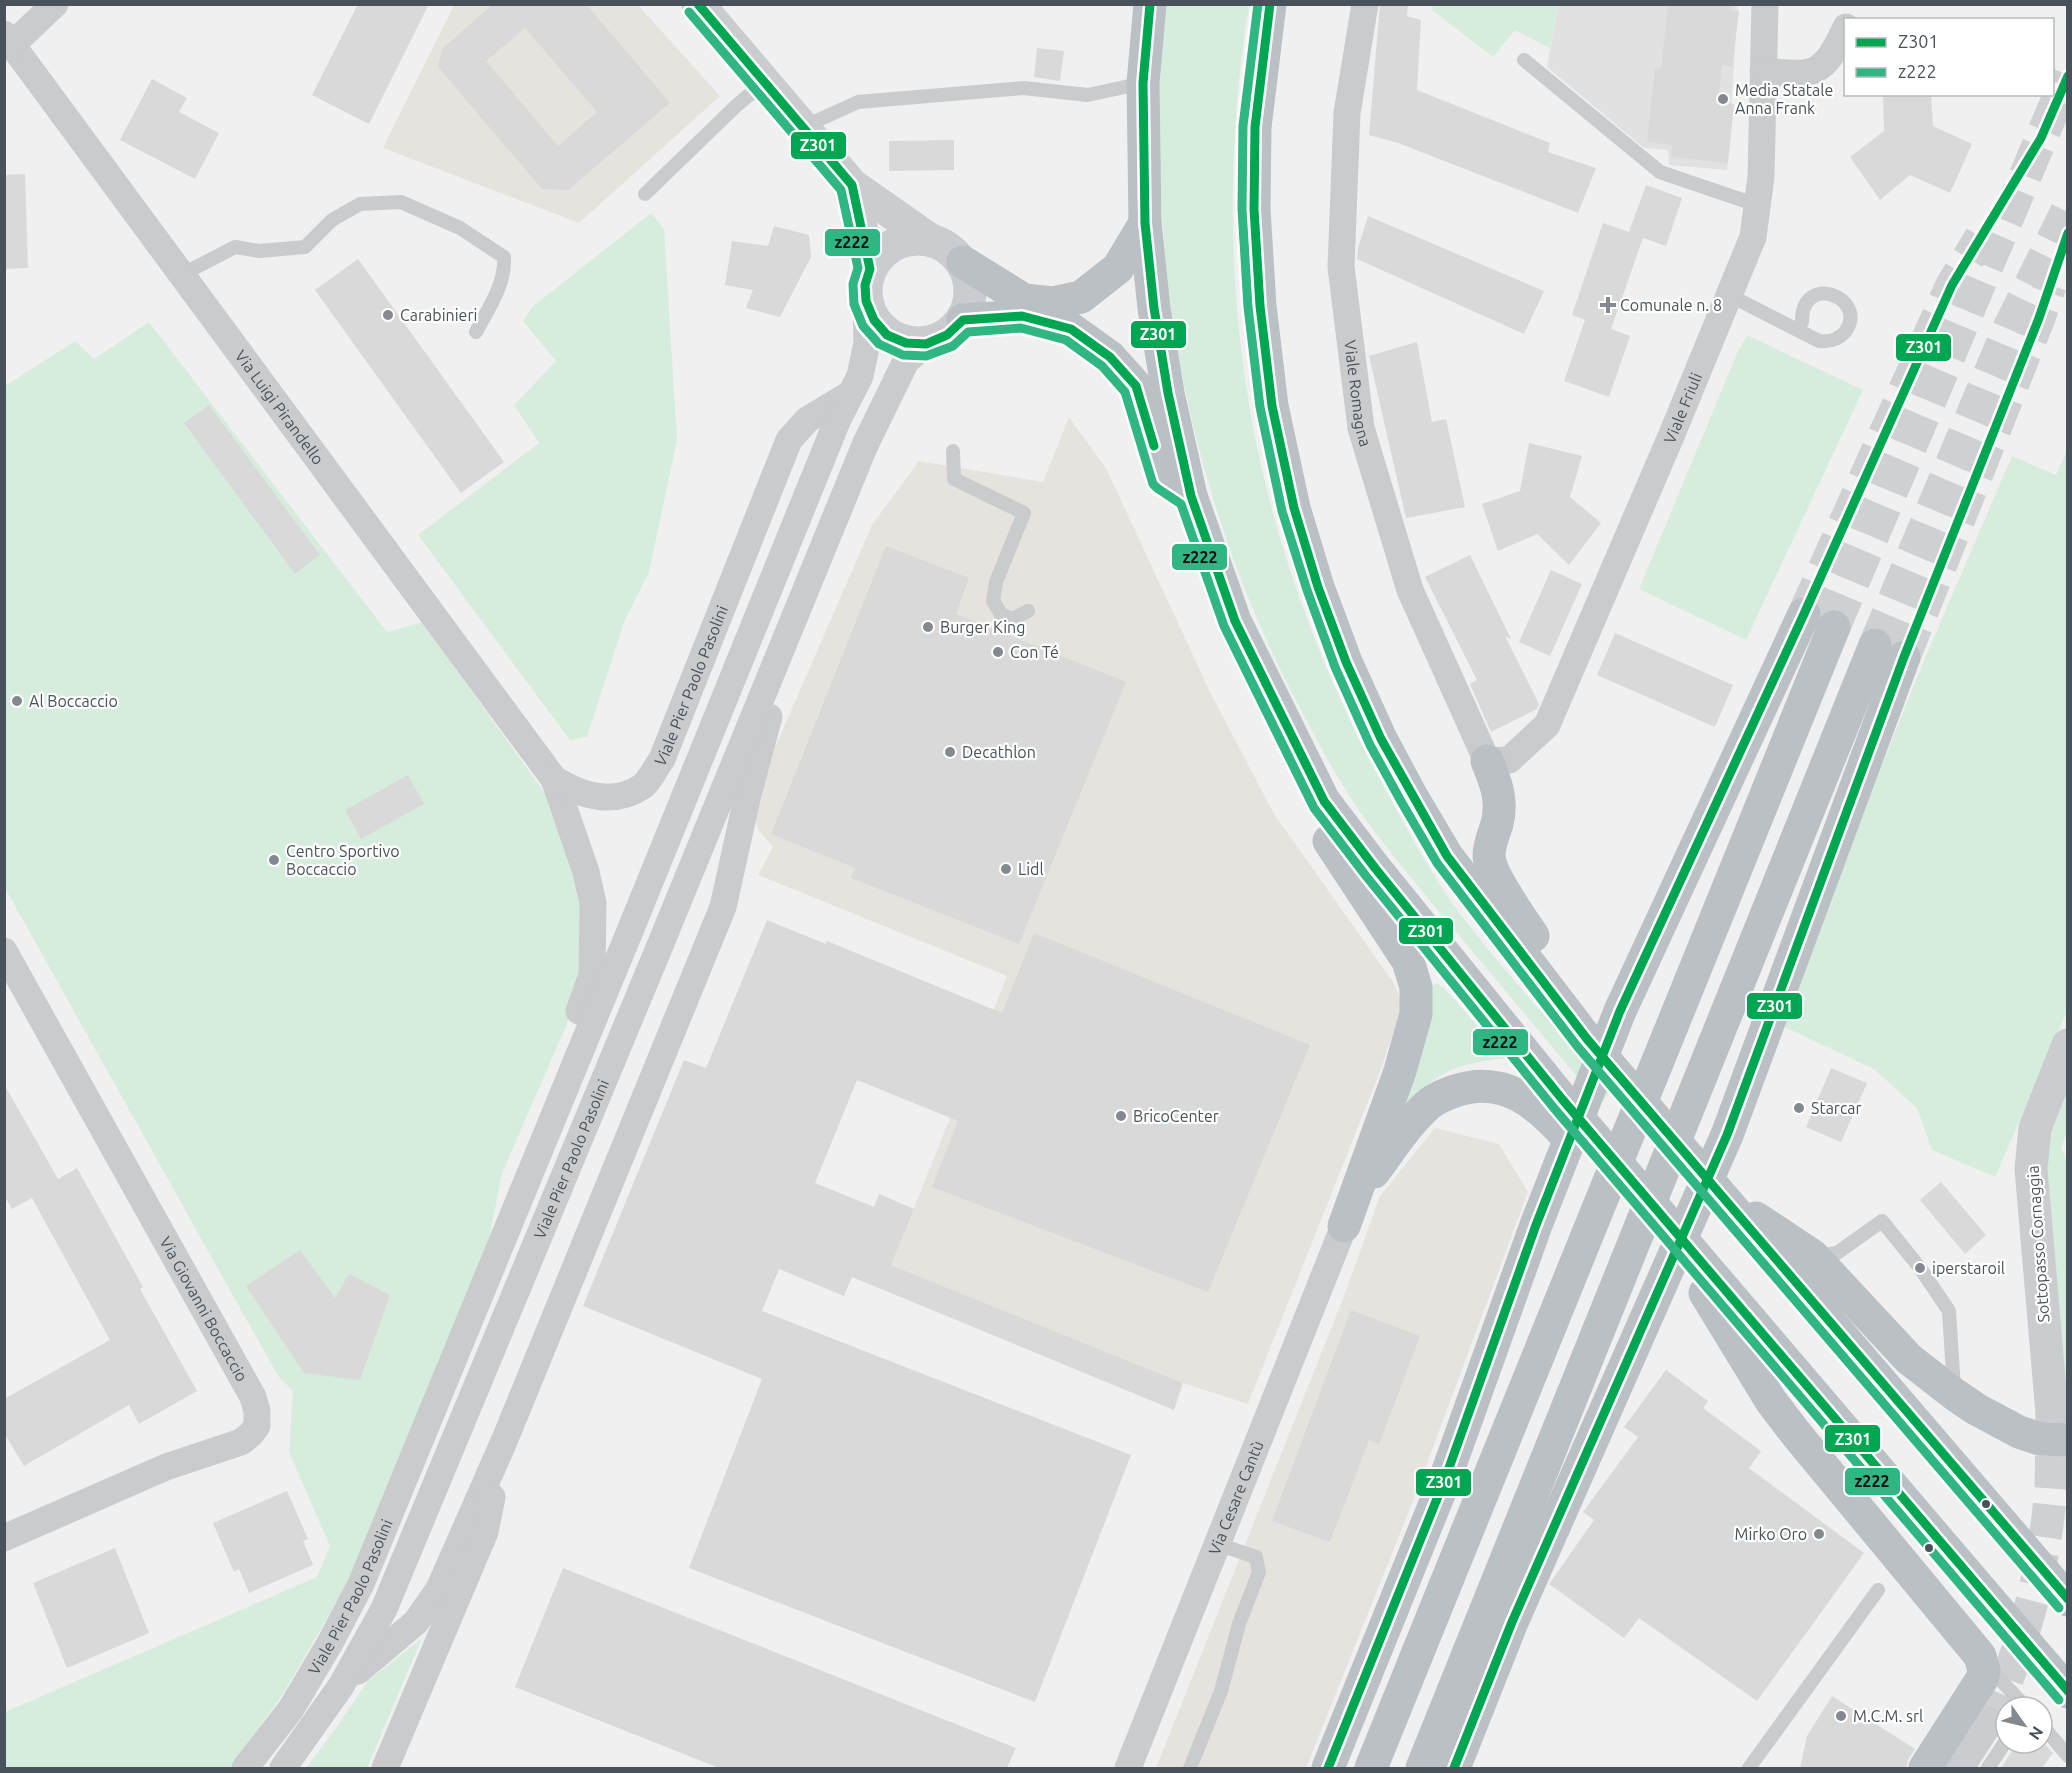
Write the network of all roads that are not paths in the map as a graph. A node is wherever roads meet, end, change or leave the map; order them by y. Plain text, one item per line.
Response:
1 (55, 4) edge
2 (698, 4) edge
3 (1150, 4) edge
4 (1270, 4) edge
5 (1365, 4) edge
6 (1765, 4) edge
7 (1856, 4) edge
8 (1850, 18) edge
9 (1844, 30) edge
10 (8, 40) edge
11 (1524, 60) dead end
12 (1764, 71) junction
13 (765, 82) junction
14 (1143, 83) junction
15 (802, 127) junction
16 (852, 185) junction
17 (645, 194) dead end
18 (1757, 205) junction
19 (1145, 223) junction
20 (929, 239) junction
21 (963, 262) junction
22 (870, 269) junction
23 (181, 274) junction
24 (1729, 295) junction
25 (866, 302) junction
26 (963, 320) junction
27 (1802, 322) dead end
28 (476, 332) dead end
29 (926, 344) junction
30 (850, 394) junction
31 (953, 451) dead end
32 (1191, 496) junction
33 (1028, 611) dead end
34 (1804, 614) tunnel mouth
35 (791, 626) junction
36 (1834, 627) tunnel mouth
37 (1488, 761) junction
38 (554, 779) junction
39 (1324, 801) junction
40 (4, 951) edge
41 (1587, 1039) junction
42 (2067, 1045) edge
43 (1558, 1110) junction
44 (528, 1179) junction
45 (1720, 1193) junction
46 (1344, 1226) junction
47 (1813, 1256) junction
48 (1693, 1263) junction
49 (1954, 1394) junction
50 (2060, 1427) edge
51 (505, 1439) junction
52 (4, 1538) edge
53 (1218, 1544) junction
54 (1878, 1590) dead end
55 (2067, 1600) edge
56 (1983, 1662) junction
57 (341, 1686) junction
58 (2067, 1692) edge
59 (2015, 1695) edge
60 (1994, 1734) tunnel mouth
61 (2054, 1740) edge
62 (1994, 1741) edge
63 (2067, 1756) edge
64 (245, 1768) edge
65 (283, 1768) edge
66 (385, 1768) edge
67 (1128, 1768) edge
68 (1190, 1768) edge
69 (1328, 1768) edge
70 (1371, 1768) edge
71 (1422, 1768) edge
72 (1454, 1768) edge
73 (1749, 1768) edge
74 (1925, 1768) edge
75 (1957, 1768) edge
76 (1988, 1768) edge

1 - 10 street
2 - 13 street
3 - 14 highway
4 - 41 highway
5 - 37 street, Viale Romagna
6 - 12 street, Viale Friuli
7 - 8 street
9 - 12 street
10 - 23 street, Via Luigi Pirandello
11 - 18 lane
12 - 18 street, Viale Friuli
13 - 15 street
13 - 17 lane
14 - 15 lane
14 - 19 highway
15 - 16 street
16 - 20 street
16 - 22 street
18 - 24 street, Viale Friuli
19 - 21 highway
19 - 32 highway
20 - 21 street
20 - 22 street
21 - 26 street
22 - 25 street
23 - 28 lane
23 - 38 street, Via Luigi Pirandello
24 - 27 lane
24 - 37 street, Viale Friuli
25 - 29 street
25 - 30 street, Viale Pier Paolo Pasolini
26 - 29 street
26 - 32 highway
29 - 35 street, Viale Pier Paolo Pasolini
30 - 38 street, Viale Pier Paolo Pasolini
30 - 44 street, Viale Pier Paolo Pasolini
31 - 33 lane
32 - 39 highway
34 - 69 highway
35 - 51 street, Viale Pier Paolo Pasolini
35 - 57 street, Viale Pier Paolo Pasolini
36 - 70 highway
37 - 41 highway
38 - 44 street, Viale Pier Paolo Pasolini
39 - 43 highway
39 - 46 highway
40 - 52 street, Via Giovanni Boccaccio
41 - 45 highway
42 - 50 street, Sottopasso Cornaggia
43 - 46 highway
43 - 48 highway
44 - 64 street, Viale Pier Paolo Pasolini
45 - 47 highway
45 - 55 highway
46 - 53 street, Via Cesare Cantù
47 - 49 highway
47 - 49 lane
48 - 56 highway
48 - 58 highway
49 - 50 highway
51 - 57 street, Viale Pier Paolo Pasolini
51 - 66 street, Viale Pier Paolo Pasolini
53 - 67 street, Via Cesare Cantù
53 - 68 lane
54 - 73 lane
56 - 59 lane
56 - 74 highway
57 - 65 street, Viale Pier Paolo Pasolini
60 - 75 street
61 - 63 lane
62 - 76 lane
71 - 72 highway

